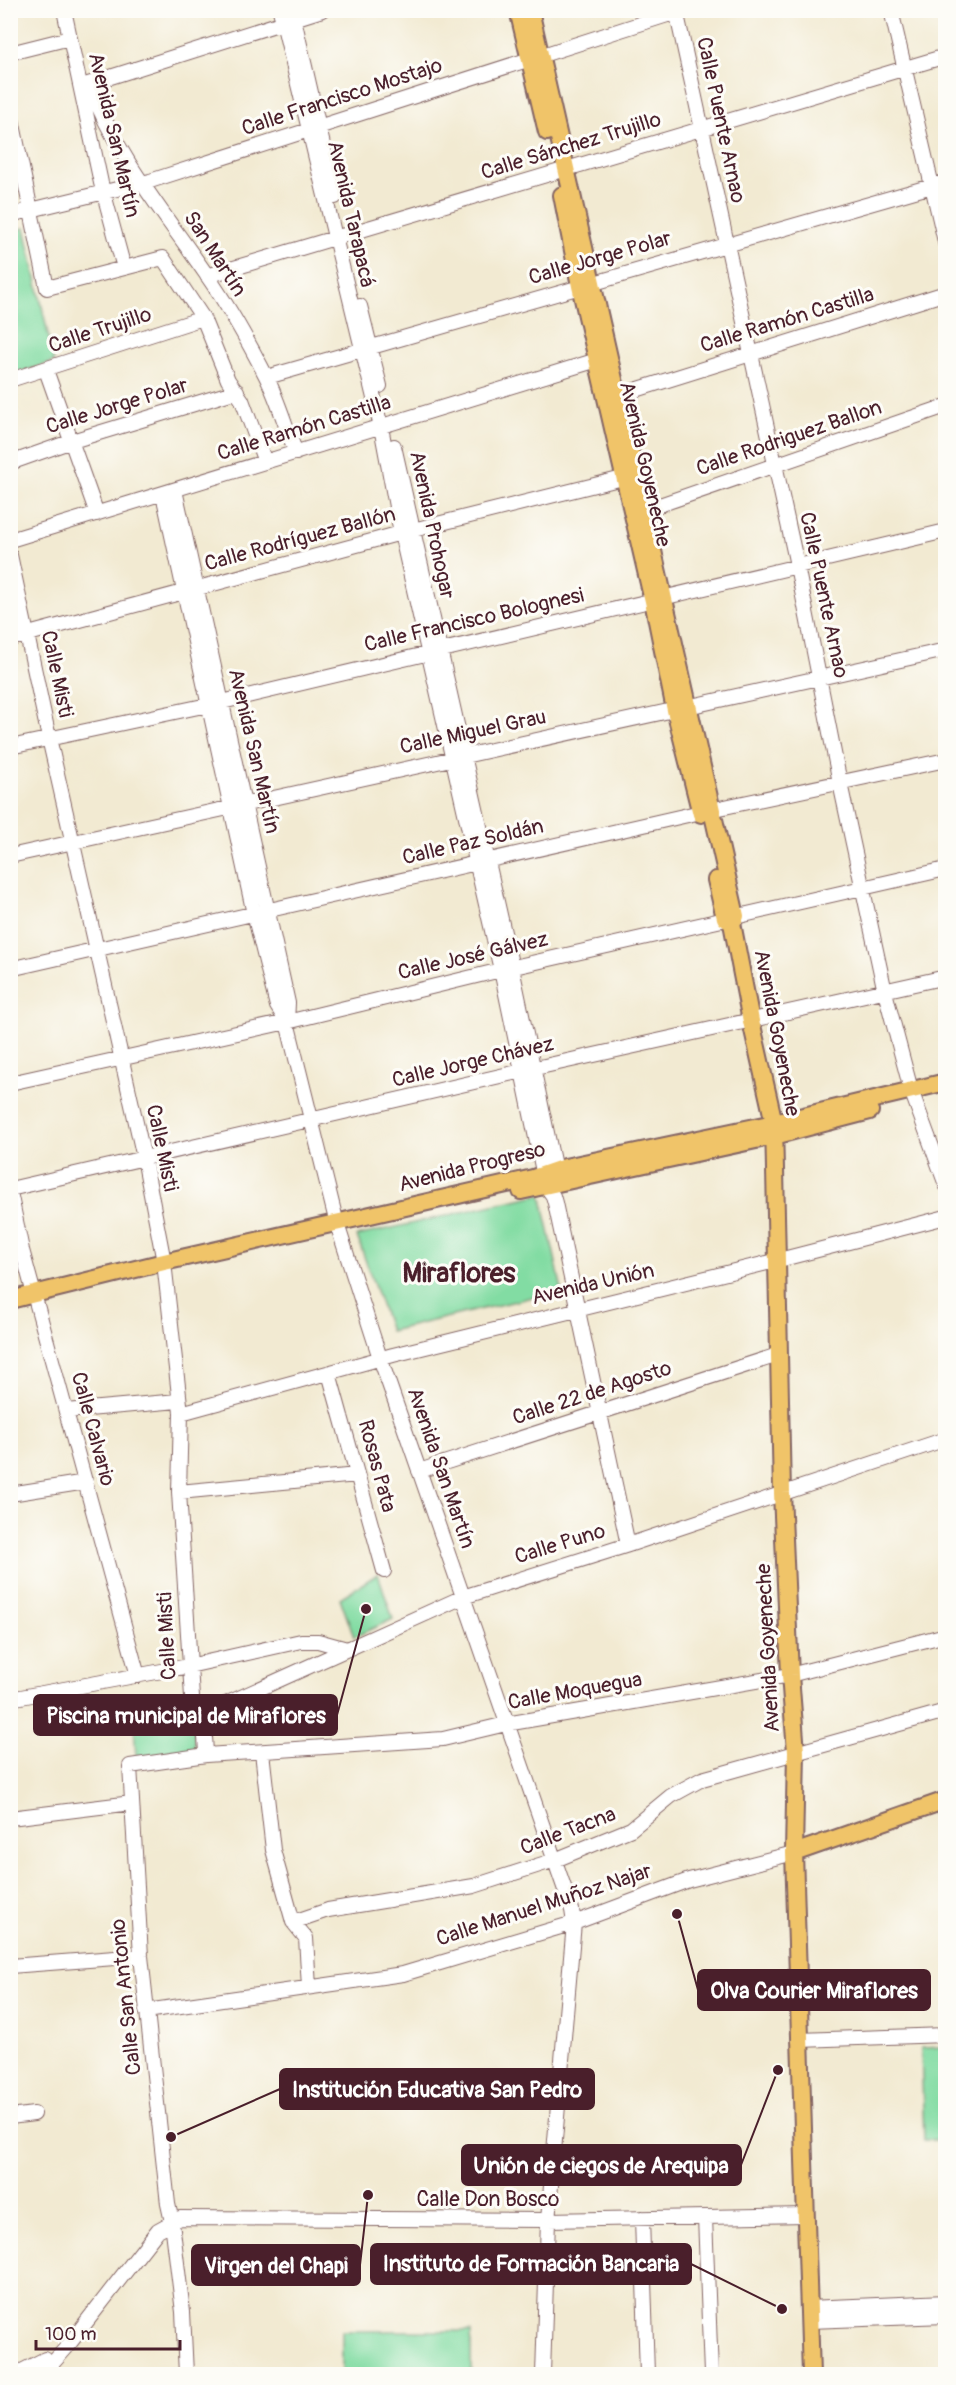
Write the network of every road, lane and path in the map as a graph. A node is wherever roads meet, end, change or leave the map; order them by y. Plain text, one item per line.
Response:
1 (64, 10) edge
2 (322, 10) edge
3 (518, 10) edge
4 (530, 10) edge
5 (891, 10) edge
6 (679, 11) edge
7 (287, 16) edge
8 (70, 38) junction
9 (10, 53) edge
10 (535, 56) junction
11 (945, 56) edge
12 (903, 68) junction
13 (84, 85) junction
14 (10, 110) edge
15 (314, 128) junction
16 (701, 129) junction
17 (14, 140) edge
18 (562, 171) junction
19 (945, 182) edge
20 (142, 183) junction
21 (931, 186) junction
22 (104, 193) junction
23 (31, 210) junction
24 (10, 215) edge
25 (339, 236) junction
26 (727, 243) junction
27 (945, 246) edge
28 (124, 268) junction
29 (207, 276) junction
30 (586, 284) junction
31 (945, 293) edge
32 (203, 318) junction
33 (365, 348) junction
34 (751, 353) junction
35 (603, 358) junction
36 (46, 370) junction
37 (267, 377) junction
38 (10, 380) edge
39 (237, 391) junction
40 (613, 397) junction
41 (945, 406) edge
42 (385, 425) junction
43 (72, 441) junction
44 (296, 453) junction
45 (265, 462) junction
46 (10, 463) edge
47 (776, 465) junction
48 (631, 476) junction
49 (169, 492) junction
50 (645, 510) junction
51 (96, 514) junction
52 (945, 531) edge
53 (406, 532) junction
54 (10, 540) edge
55 (10, 555) edge
56 (797, 566) junction
57 (190, 591) junction
58 (659, 600) junction
59 (27, 635) junction
60 (10, 639) edge
61 (433, 650) junction
62 (945, 650) edge
63 (820, 677) junction
64 (215, 703) junction
65 (682, 708) junction
66 (49, 738) junction
67 (10, 747) edge
68 (458, 756) junction
69 (945, 760) edge
70 (840, 783) junction
71 (238, 806) junction
72 (706, 811) junction
73 (72, 843) junction
74 (10, 856) edge
75 (481, 862) junction
76 (945, 869) edge
77 (863, 889) junction
78 (268, 911) junction
79 (254, 914) junction
80 (731, 919) junction
81 (96, 950) junction
82 (10, 969) edge
83 (506, 969) junction
84 (945, 978) edge
85 (885, 992) junction
86 (751, 1021) junction
87 (287, 1022) junction
88 (120, 1058) junction
89 (528, 1070) junction
90 (945, 1082) edge
91 (10, 1083) edge
92 (945, 1092) edge
93 (913, 1094) junction
94 (310, 1121) junction
95 (774, 1129) junction
96 (144, 1158) junction
97 (551, 1182) junction
98 (945, 1185) edge
99 (10, 1190) edge
100 (945, 1217) edge
101 (338, 1227) junction
102 (776, 1261) junction
103 (165, 1266) junction
104 (36, 1298) junction
105 (10, 1300) edge
106 (10, 1306) edge
107 (577, 1310) junction
108 (778, 1355) junction
109 (380, 1358) junction
110 (329, 1373) junction
111 (180, 1407) junction
112 (66, 1411) junction
113 (598, 1413) junction
114 (945, 1439) edge
115 (419, 1471) junction
116 (357, 1474) junction
117 (86, 1482) junction
118 (179, 1492) junction
119 (782, 1493) junction
120 (10, 1494) edge
121 (628, 1545) junction
122 (384, 1571) dead end
123 (462, 1597) junction
124 (945, 1635) edge
125 (347, 1650) junction
126 (189, 1666) junction
127 (790, 1675) junction
128 (138, 1676) junction
129 (10, 1699) edge
130 (945, 1711) edge
131 (199, 1716) junction
132 (507, 1724) junction
133 (262, 1752) junction
134 (796, 1752) junction
135 (206, 1755) junction
136 (130, 1766) joint
137 (945, 1800) edge
138 (132, 1803) junction
139 (10, 1818) edge
140 (794, 1853) junction
141 (555, 1860) junction
142 (293, 1922) junction
143 (573, 1923) junction
144 (141, 1956) junction
145 (10, 1966) edge
146 (309, 1987) junction
147 (146, 2011) junction
148 (945, 2035) edge
149 (799, 2040) junction
150 (34, 2114) dead end
151 (10, 2117) edge
152 (805, 2215) junction
153 (705, 2217) junction
154 (642, 2218) junction
155 (548, 2220) junction
156 (172, 2222) junction
157 (945, 2302) edge
158 (808, 2314) junction
159 (945, 2316) edge
160 (16, 2374) edge
161 (37, 2374) edge
162 (186, 2374) edge
163 (543, 2374) edge
164 (647, 2374) edge
165 (711, 2374) edge
166 (811, 2374) edge

1 - 8 street, Avenida San Martín
2 - 7 street
3 - 10 main road, Avenida Goyeneche
4 - 10 main road, Avenida Goyeneche
5 - 12 street
6 - 10 street, Calle Francisco Mostajo
6 - 16 street, Calle Puente Arnao
7 - 13 street
7 - 15 street, Avenida Tarapacá
8 - 9 street
8 - 13 street, Avenida San Martín
10 - 15 street, Calle Francisco Mostajo
10 - 18 main road, Avenida Goyeneche
11 - 12 street, Calle Sánchez Trujillo
12 - 16 street, Calle Sánchez Trujillo
12 - 21 street
13 - 20 street, San Martín
13 - 22 street, Avenida San Martín
14 - 17 street
15 - 20 street, Calle Francisco Mostajo
15 - 25 street, Avenida Tarapacá
16 - 18 street, Calle Sánchez Trujillo
16 - 26 street, Calle Puente Arnao
17 - 23 street
18 - 25 street, Calle Sánchez Trujillo
18 - 30 main road, Avenida Goyeneche
19 - 21 street, Calle Jorge Polar
20 - 22 street, Calle Francisco Mostajo
20 - 29 street, San Martín
21 - 26 street, Calle Jorge Polar
21 - 27 street
22 - 23 street, Calle Francisco Mostajo
22 - 28 street, Avenida San Martín
23 - 24 street, Calle Francisco Mostajo
23 - 28 street
25 - 29 street, Calle Sánchez Trujillo
25 - 33 street, Avenida Tarapacá
26 - 30 street, Calle Jorge Polar
26 - 34 street, Calle Puente Arnao
28 - 32 street
29 - 37 street, San Martín
30 - 33 street, Calle Jorge Polar
30 - 35 main road, Avenida Goyeneche
31 - 34 street, Calle Ramón Castilla
32 - 36 street, Calle Trujillo
32 - 39 street
33 - 37 street, Calle Jorge Polar
33 - 42 street, Avenida Tarapacá
34 - 40 street, Calle Ramón Castilla
34 - 47 street, Calle Puente Arnao
35 - 40 main road, Avenida Goyeneche
35 - 42 street, Calle Ramón Castilla
36 - 38 street, Calle Trujillo
36 - 43 street
37 - 44 street, San Martín
39 - 43 street, Calle Jorge Polar
39 - 45 street
40 - 48 main road, Avenida Goyeneche
41 - 47 street, Calle Rodriguez Ballon
42 - 44 street, Calle Ramón Castilla
42 - 53 street, Avenida Prohogar
43 - 46 street, Calle Jorge Polar
43 - 51 street
44 - 45 street, Calle Ramón Castilla
45 - 49 street, Calle Ramón Castilla
47 - 50 street, Calle Rodriguez Ballon
47 - 56 street, Calle Puente Arnao
48 - 50 main road, Avenida Goyeneche
48 - 53 street, Calle Rodríguez Ballón
48 - 58 main road, Avenida Goyeneche
49 - 51 street, Calle Ramón Castilla
49 - 57 street, Avenida San Martín
50 - 58 main road, Avenida Goyeneche
51 - 54 street, Calle Ramón Castilla
52 - 56 street, Calle Francisco Bolognesi
53 - 57 street, Calle Rodríguez Ballón
53 - 61 street, Avenida Prohogar
55 - 59 street, Calle Misti
56 - 58 street, Calle Francisco Bolognesi
56 - 63 street, Calle Puente Arnao
57 - 59 street, Calle Rodríguez Ballón
57 - 64 street, Avenida San Martín
58 - 61 street, Calle Francisco Bolognesi
58 - 65 main road, Avenida Goyeneche
59 - 60 street, Calle Rodríguez Ballón
59 - 66 street, Calle Misti
61 - 64 street, Calle Francisco Bolognesi
61 - 68 street, Avenida Prohogar
62 - 63 street, Calle Miguel Grau
63 - 65 street, Calle Miguel Grau
63 - 70 street, Calle Puente Arnao
64 - 66 street, Calle Francisco Bolognesi
64 - 71 street, Avenida San Martín
65 - 68 street, Calle Miguel Grau
65 - 72 main road, Avenida Goyeneche
66 - 67 street, Calle Francisco Bolognesi
66 - 73 street, Calle Misti
68 - 71 street, Calle Miguel Grau
68 - 75 street, Avenida Prohogar
69 - 70 street, Calle Paz Soldán
70 - 72 street, Calle Paz Soldán
70 - 77 street, Calle Puente Arnao
71 - 73 street, Calle Miguel Grau
71 - 78 street, Avenida San Martín
71 - 79 street, Avenida San Martín
72 - 75 street, Calle Paz Soldán
72 - 80 main road, Avenida Goyeneche
73 - 74 street, Calle Miguel Grau
73 - 81 street, Calle Misti
75 - 78 street, Calle Paz Soldán
75 - 83 street, Avenida Prohogar
76 - 77 street, Calle José Gálvez
77 - 80 street, Calle José Gálvez
77 - 85 street, Calle Puente Arnao
78 - 79 street, Calle Paz Soldán
78 - 87 street, Avenida San Martín
79 - 81 street, Calle Paz Soldán
79 - 87 street, Avenida San Martín
80 - 83 street, Calle José Gálvez
80 - 86 main road, Avenida Goyeneche
81 - 82 street, Calle Paz Soldán
81 - 88 street, Calle Misti
83 - 87 street, Calle José Gálvez
83 - 89 street, Avenida Prohogar
84 - 85 street, Calle Jorge Chávez
85 - 86 street, Calle Jorge Chávez
85 - 93 street, Calle Puente Arnao
86 - 89 street, Calle Jorge Chávez
86 - 95 main road, Avenida Goyeneche
87 - 88 street, Calle José Gálvez
87 - 94 street, Avenida San Martín
88 - 91 street, Calle José Gálvez
88 - 96 street, Calle Misti
89 - 94 street, Calle Jorge Chávez
89 - 97 street, Avenida Prohogar
90 - 93 main road, Avenida Progreso
92 - 93 main road, Avenida Progreso
93 - 95 main road, Avenida Progreso
93 - 98 street, Calle Puente Arnao
94 - 96 street, Calle Jorge Chávez
94 - 101 street, Avenida San Martín
95 - 97 main road, Avenida Progreso
95 - 102 main road, Avenida Goyeneche
96 - 99 street, Calle Jorge Chávez
96 - 103 street, Calle Misti
97 - 101 main road, Avenida Progreso
97 - 107 street, Avenida Prohogar
99 - 104 street, Calle Calvario
100 - 102 street, Avenida Unión
101 - 103 main road, Avenida Progreso
101 - 109 street, Avenida San Martín
102 - 107 street, Avenida Unión
102 - 108 main road, Avenida Goyeneche
103 - 104 main road, Avenida Progreso
103 - 111 street, Calle Misti
104 - 105 main road, Avenida Progreso
104 - 106 main road, Avenida Progreso
104 - 112 street, Calle Calvario
107 - 109 street, Avenida Unión
107 - 113 street, Avenida Prohogar
108 - 113 street, Calle 22 de Agosto
108 - 119 main road, Avenida Goyeneche
109 - 110 street, Avenida Unión
109 - 115 street, Avenida San Martín
110 - 111 street, Avenida Unión
110 - 116 street, Rosas Pata
111 - 112 street, Avenida Unión
111 - 118 street, Calle Misti
112 - 117 street, Calle Calvario
113 - 115 street, Calle 22 de Agosto
113 - 121 street, Avenida Prohogar
114 - 119 street, Calle Puno
115 - 123 street, Avenida San Martín
116 - 118 street
116 - 122 street, Rosas Pata
117 - 120 street
117 - 128 street, Calle Calvario
118 - 126 street, Calle Misti
119 - 121 street, Calle Puno
119 - 127 main road, Avenida Goyeneche
121 - 123 street, Calle Puno
123 - 125 street, Calle Puno
123 - 132 street, Avenida San Martín
124 - 127 street, Calle Moquegua
125 - 126 street
125 - 131 street, Calle Puno
126 - 128 street
126 - 131 street, Calle Misti
127 - 132 street, Calle Moquegua
127 - 134 main road, Avenida Goyeneche
128 - 129 street
130 - 134 street, Calle Tacna
131 - 135 street, Calle Misti
132 - 133 street, Calle Moquegua
132 - 141 street, Avenida San Martín
133 - 135 street, Calle Moquegua
133 - 142 street
134 - 140 main road, Avenida Goyeneche
134 - 141 street, Calle Tacna
135 - 136 street, Calle Moquegua
136 - 138 street, Calle San Antonio
137 - 140 main road, Calle Manuel Muñoz Najar
138 - 139 street
138 - 144 street, Calle San Antonio
140 - 143 street, Calle Manuel Muñoz Najar
140 - 149 main road, Avenida Goyeneche
141 - 142 street, Calle Tacna
141 - 143 street, Avenida San Martín
142 - 146 street
143 - 146 street, Calle Manuel Muñoz Najar
143 - 155 street, Avenida San Martín
144 - 145 street
144 - 147 street, Calle San Antonio
146 - 147 street, Calle Manuel Muñoz Najar
147 - 156 street, Calle San Antonio
148 - 149 street
149 - 152 main road, Avenida Goyeneche
150 - 151 street
152 - 153 street, Calle Don Bosco
152 - 158 main road, Avenida Goyeneche
153 - 154 street, Calle Don Bosco
153 - 165 street
154 - 155 street, Calle Don Bosco
154 - 164 street
155 - 156 street, Calle Don Bosco
155 - 163 street, Avenida San Martín
156 - 160 street, Calle Don Bosco
156 - 161 street
156 - 162 street, Calle San Antonio
157 - 158 street
158 - 159 street
158 - 166 main road, Avenida Goyeneche

